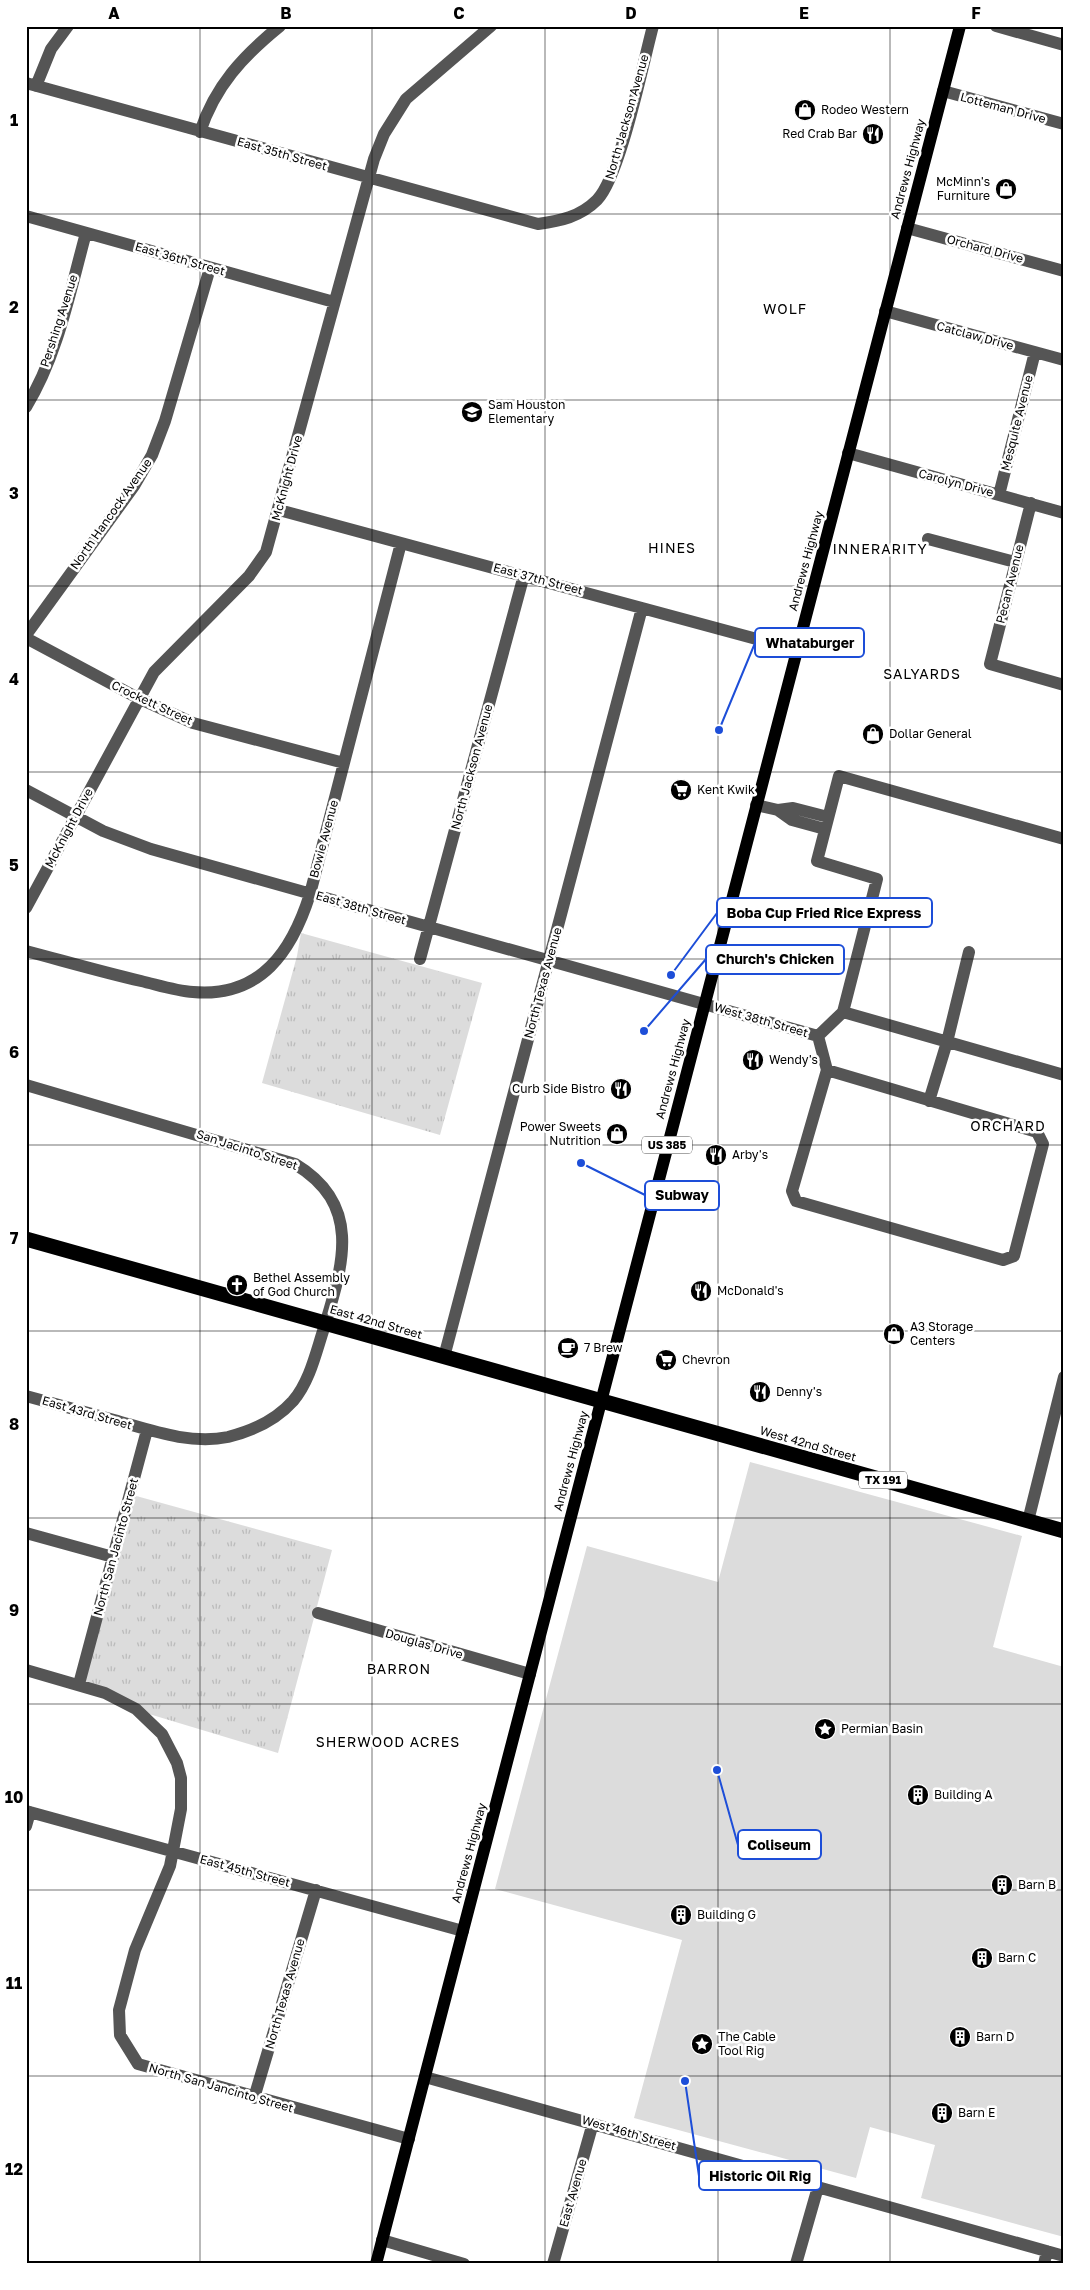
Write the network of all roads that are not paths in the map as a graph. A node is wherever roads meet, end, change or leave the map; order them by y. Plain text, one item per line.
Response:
1 (68, 26) edge
2 (280, 26) edge
3 (491, 26) edge
4 (653, 26) edge
5 (960, 26) edge
6 (996, 26) edge
7 (1064, 45) edge
8 (31, 84) edge
9 (943, 91) junction
10 (1064, 124) edge
11 (200, 132) junction
12 (367, 178) junction
13 (26, 216) edge
14 (538, 224) joint
15 (907, 228) junction
16 (86, 233) junction
17 (210, 268) junction
18 (1064, 271) edge
19 (334, 302) junction
20 (885, 311) junction
21 (1035, 352) junction
22 (1064, 360) edge
23 (26, 408) edge
24 (848, 453) junction
25 (999, 495) junction
26 (1031, 503) junction
27 (279, 510) junction
28 (1064, 512) edge
29 (928, 539) dead end
30 (401, 543) junction
31 (1015, 562) junction
32 (524, 575) junction
33 (642, 608) junction
34 (26, 637) edge
35 (797, 650) junction
36 (1064, 685) edge
37 (138, 698) junction
38 (344, 763) junction
39 (26, 790) edge
40 (756, 804) junction
41 (76, 816) junction
42 (827, 823) junction
43 (1064, 839) edge
44 (310, 894) junction
45 (26, 908) edge
46 (428, 927) junction
47 (26, 951) edge
48 (969, 952) dead end
49 (420, 959) dead end
50 (549, 961) junction
51 (704, 1004) junction
52 (843, 1012) junction
53 (818, 1036) junction
54 (947, 1042) junction
55 (827, 1070) junction
56 (1064, 1075) edge
57 (26, 1085) edge
58 (929, 1101) junction
59 (26, 1239) edge
60 (325, 1323) junction
61 (444, 1357) junction
62 (1064, 1377) edge
63 (26, 1396) edge
64 (601, 1401) junction
65 (147, 1430) junction
66 (1028, 1521) junction
67 (1064, 1531) edge
68 (26, 1533) edge
69 (113, 1557) junction
70 (318, 1613) dead end
71 (26, 1670) edge
72 (530, 1674) junction
73 (78, 1684) junction
74 (28, 1811) edge
75 (26, 1826) edge
76 (173, 1851) junction
77 (316, 1890) junction
78 (463, 1931) junction
79 (425, 2077) junction
80 (254, 2098) junction
81 (593, 2123) junction
82 (409, 2139) junction
83 (818, 2187) junction
84 (382, 2240) junction
85 (1064, 2256) edge
86 (1045, 2258) edge
87 (376, 2264) edge
88 (464, 2264) edge
89 (553, 2264) edge
90 (796, 2264) edge

1 - 8 street
2 - 11 street
3 - 12 street, McKnight Drive
4 - 14 street, North Jackson Avenue
5 - 9 main road, Andrews Highway / US 385
6 - 7 street
8 - 11 street, East 35th Street
9 - 10 street, Lotteman Drive
9 - 15 main road, Andrews Highway / US 385
11 - 12 street, East 35th Street
12 - 14 street, East 35th Street
12 - 19 street, McKnight Drive
13 - 16 street, East 36th Street
15 - 18 street, Orchard Drive
15 - 20 main road, Andrews Highway / US 385
16 - 17 street, East 36th Street
16 - 23 street, Pershing Avenue
17 - 19 street, East 36th Street
17 - 34 street, North Hancock Avenue
19 - 27 street, McKnight Drive
20 - 21 street, Catclaw Drive
20 - 24 main road, Andrews Highway / US 385
21 - 22 street, Catclaw Drive
21 - 25 street, Mesquite Avenue
24 - 25 street, Carolyn Drive
24 - 35 main road, Andrews Highway / US 385
25 - 26 street, Carolyn Drive
26 - 28 street, Carolyn Drive
26 - 31 street, Pecan Avenue
27 - 30 street, East 37th Street
27 - 37 street, McKnight Drive
29 - 31 street
30 - 32 street, East 37th Street
30 - 38 street, Bowie Avenue
31 - 36 street, Pecan Avenue
32 - 33 street, East 37th Street
32 - 46 street, North Jackson Avenue
33 - 35 street, East 37th Street
33 - 50 street, North Texas Avenue
34 - 37 street, Crockett Street
35 - 40 main road, Andrews Highway / US 385
37 - 38 street, Crockett Street
37 - 41 street, McKnight Drive
38 - 44 street, Bowie Avenue
39 - 41 street, East 38th Street
40 - 42 street
40 - 51 main road, Andrews Highway / US 385
41 - 44 street, East 38th Street
41 - 45 street, McKnight Drive
42 - 43 street
42 - 52 street
44 - 46 street, East 38th Street
44 - 47 street, Bowie Avenue
46 - 49 street, North Jackson Avenue
46 - 50 street, East 38th Street
48 - 54 street
50 - 51 street, East 38th Street
50 - 61 street, North Texas Avenue
51 - 53 street, West 38th Street
51 - 64 main road, Andrews Highway / US 385
52 - 53 street
52 - 54 street
53 - 55 street
54 - 56 street
54 - 58 street
55 - 58 street
55 - 58 street
57 - 60 street, San Jacinto Street
59 - 60 highway, East 42nd Street / TX 191
60 - 61 highway, East 42nd Street / TX 191
60 - 65 street
61 - 64 highway, East 42nd Street / TX 191
62 - 66 street
63 - 65 street, East 43rd Street
64 - 66 highway, West 42nd Street / TX 191
64 - 72 main road, Andrews Highway / US 385
65 - 69 street, North San Jacinto Street
66 - 67 highway, West 42nd Street / TX 191
68 - 69 street
69 - 73 street, North San Jacinto Street
70 - 72 street, Douglas Drive
71 - 73 street
72 - 78 main road, Andrews Highway / US 385
73 - 76 street
74 - 75 street
74 - 76 street, East 45th Street
76 - 77 street, East 45th Street
76 - 80 street, North San Jancinto Street
77 - 78 street, East 45th Street
77 - 80 street, North Texas Avenue
78 - 79 main road, Andrews Highway / US 385
79 - 81 street, West 46th Street
79 - 82 main road, Andrews Highway / US 385
80 - 82 street, North San Jancinto Street
81 - 83 street, West 46th Street
81 - 89 street, East Avenue
82 - 84 main road, Andrews Highway / US 385
83 - 86 street, West 46th Street
83 - 90 street
84 - 87 main road, Andrews Highway / US 385
84 - 88 street
85 - 86 street, West 46th Street

